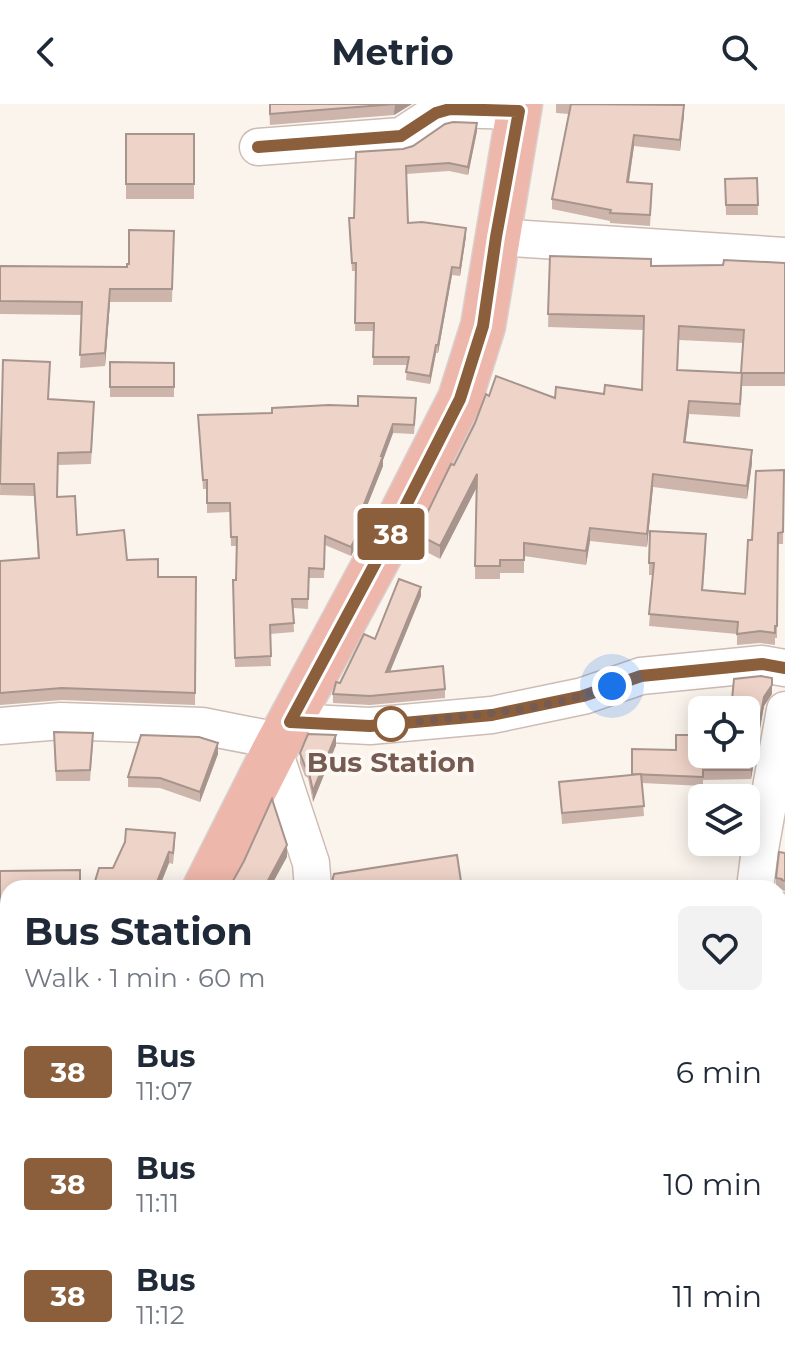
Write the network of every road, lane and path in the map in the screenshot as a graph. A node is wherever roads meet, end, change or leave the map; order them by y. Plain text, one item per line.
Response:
1 (519, 108) edge
2 (258, 147) dead end
3 (496, 237) junction
4 (785, 256) edge
5 (785, 668) edge
6 (785, 710) edge
7 (0, 726) edge
8 (281, 738) junction
9 (209, 880) edge
10 (312, 880) edge
11 (756, 880) edge

1 - 2 street
1 - 3 highway
3 - 4 street
3 - 8 highway
5 - 8 street
6 - 11 street
7 - 8 street
8 - 9 highway
8 - 10 street

